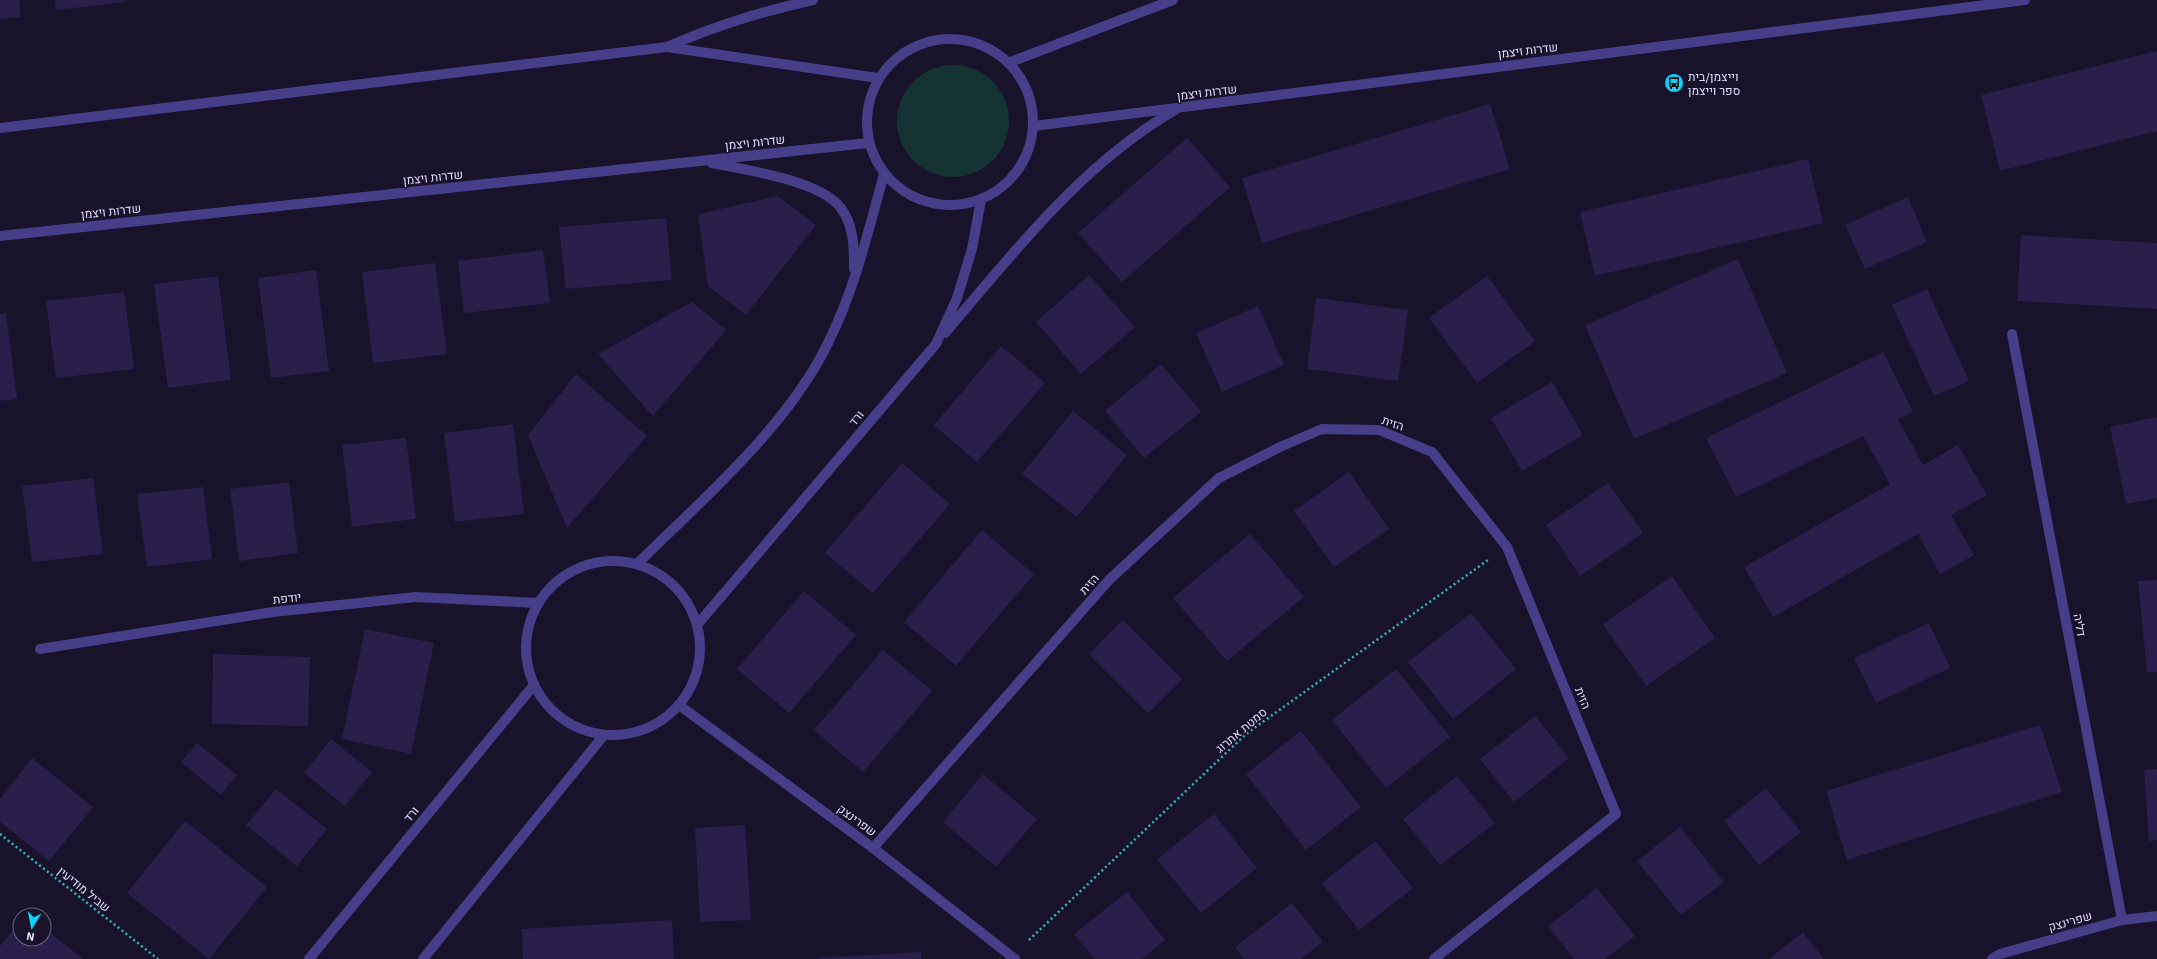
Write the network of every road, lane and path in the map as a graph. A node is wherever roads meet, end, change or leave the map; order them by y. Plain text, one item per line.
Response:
1 (813, 0) edge
2 (1173, 0) edge
3 (2025, 0) edge
4 (667, 47) junction
5 (1008, 63) junction
6 (878, 78) junction
7 (1178, 108) junction
8 (1034, 126) junction
9 (0, 128) edge
10 (868, 143) junction
11 (702, 161) junction
12 (884, 174) junction
13 (981, 200) junction
14 (0, 236) edge
15 (854, 284) junction
16 (2012, 334) dead end
17 (936, 344) junction
18 (1507, 547) junction
19 (637, 564) junction
20 (538, 603) junction
21 (697, 625) junction
22 (40, 649) dead end
23 (534, 685) junction
24 (679, 705) junction
25 (604, 735) junction
26 (0, 834) edge
27 (873, 848) junction
28 (2157, 916) edge
29 (2122, 920) junction
30 (1014, 958) edge
31 (158, 959) edge
32 (309, 959) edge
33 (423, 959) edge
34 (1434, 959) edge
35 (1992, 959) edge

1 - 4 street
2 - 5 street
3 - 7 street, שדרות ויצמן
4 - 6 street
4 - 9 street
5 - 6 street
5 - 8 street
6 - 10 street
7 - 8 street, שדרות ויצמן
7 - 17 street
8 - 13 street
10 - 11 street, שדרות ויצמן
10 - 12 street
11 - 14 street, שדרות ויצמן
11 - 15 street
12 - 13 street
12 - 15 street
13 - 17 street, ורד
15 - 19 street
16 - 29 street, דליה
17 - 21 street, ורד
18 - 27 street, הזית
18 - 30 path, סמטת אתרוג
18 - 34 street, הזית
19 - 20 street
19 - 21 street
20 - 22 street, יודפת
20 - 23 street
21 - 24 street
23 - 25 street
23 - 32 street, ורד
24 - 25 street
24 - 27 street, שפרינצק
25 - 33 street
26 - 31 path, שביל מודיעין
27 - 30 street, שפרינצק
28 - 29 street, שפרינצק
29 - 35 street, שפרינצק

